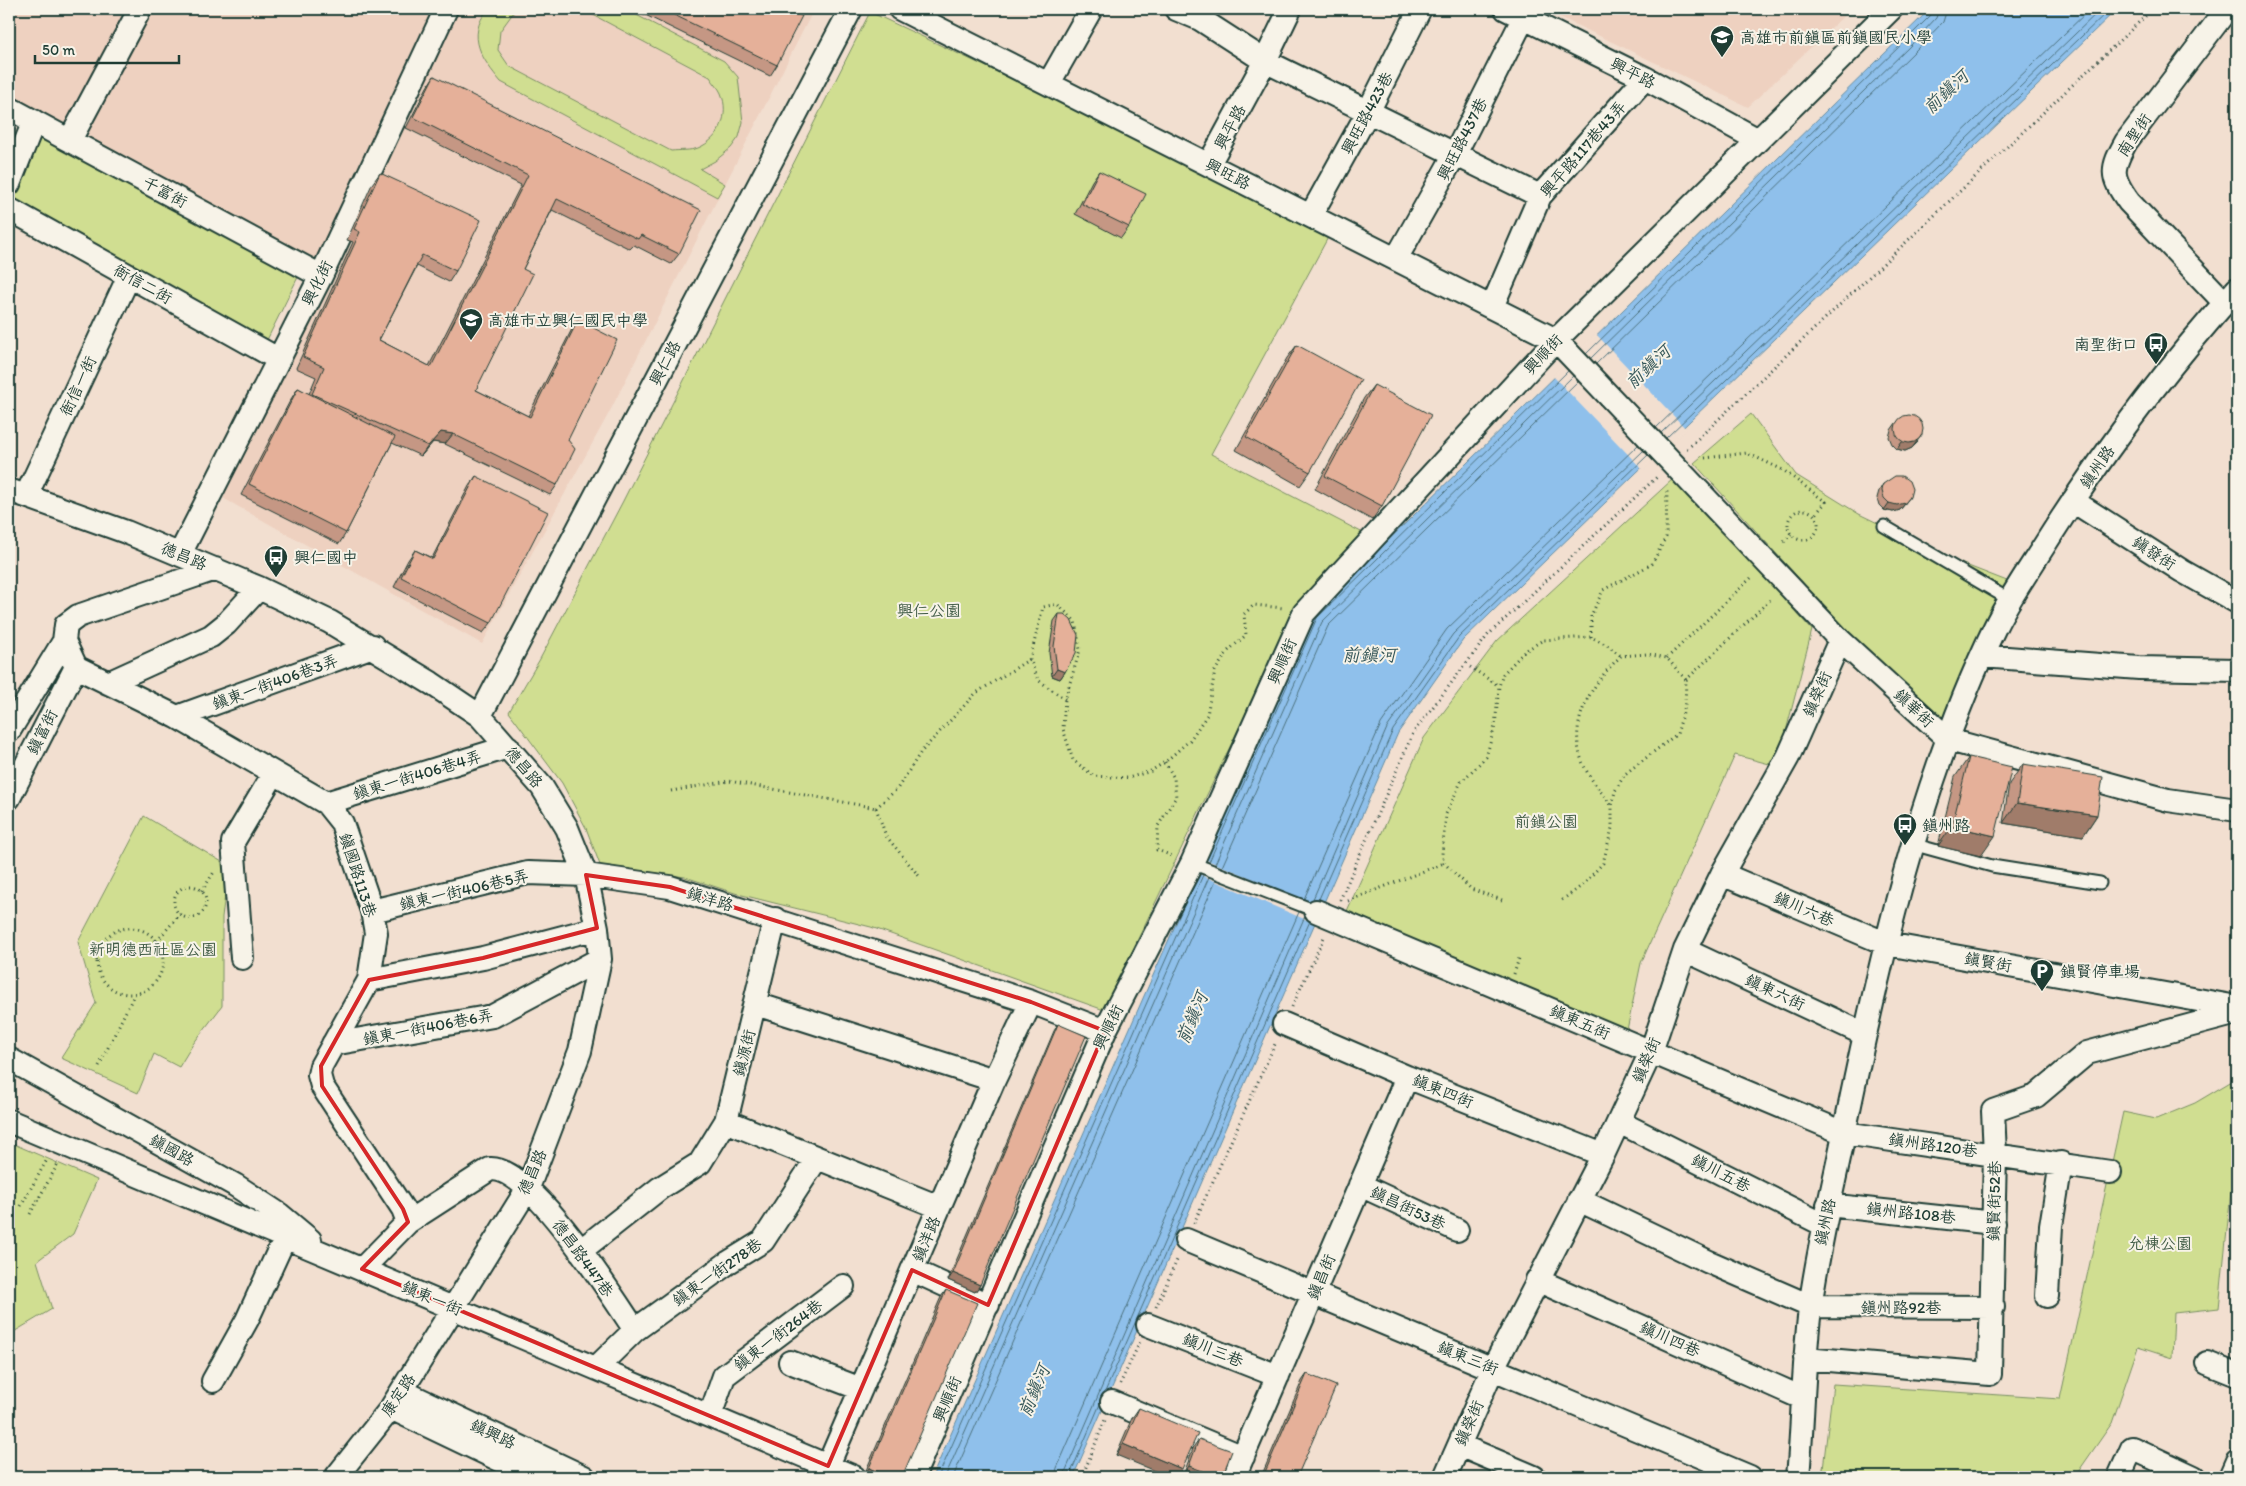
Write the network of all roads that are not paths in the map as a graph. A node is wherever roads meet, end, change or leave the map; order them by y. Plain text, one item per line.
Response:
1 (140, 9) edge
2 (446, 9) edge
3 (851, 9) edge
4 (900, 9) edge
5 (1091, 9) edge
6 (1176, 9) edge
7 (1290, 9) edge
8 (1420, 9) edge
9 (1891, 9) edge
10 (2227, 9) edge
11 (1515, 13) edge
12 (1265, 61) junction
13 (1645, 78) junction
14 (1049, 83) junction
15 (9, 108) edge
16 (1368, 112) junction
17 (34, 121) junction
18 (70, 140) junction
19 (1758, 140) junction
20 (1455, 154) junction
21 (1209, 164) junction
22 (9, 184) edge
23 (1540, 196) junction
24 (9, 209) edge
25 (1311, 215) junction
26 (1396, 259) junction
27 (129, 276) junction
28 (321, 276) junction
29 (2231, 296) edge
30 (1492, 307) junction
31 (1556, 340) junction
32 (278, 359) junction
33 (1673, 463) joint
34 (18, 493) edge
35 (2073, 501) junction
36 (1884, 526) dead end
37 (180, 554) junction
38 (215, 569) junction
39 (259, 588) junction
40 (2010, 600) junction
41 (2237, 602) edge
42 (1840, 640) junction
43 (64, 641) junction
44 (373, 646) junction
45 (1982, 656) junction
46 (76, 667) junction
47 (2237, 670) edge
48 (108, 683) junction
49 (480, 716) junction
50 (177, 717) junction
51 (12, 719) edge
52 (1948, 740) junction
53 (508, 747) junction
54 (274, 773) junction
55 (9, 798) edge
56 (326, 803) junction
57 (2237, 810) edge
58 (1912, 844) junction
59 (1194, 864) junction
60 (1722, 874) junction
61 (586, 875) junction
62 (2100, 883) dead end
63 (372, 912) junction
64 (1324, 915) joint
65 (775, 919) junction
66 (597, 928) junction
67 (1887, 944) junction
68 (1685, 950) junction
69 (242, 958) dead end
70 (600, 959) junction
71 (369, 980) junction
72 (1031, 1002) junction
73 (756, 1004) junction
74 (2237, 1007) edge
75 (2237, 1013) edge
76 (1284, 1024) road end
77 (1105, 1031) junction
78 (1864, 1034) junction
79 (333, 1044) junction
80 (1651, 1052) junction
81 (9, 1060) edge
82 (1407, 1077) junction
83 (994, 1080) junction
84 (9, 1121) edge
85 (726, 1122) junction
86 (1619, 1122) junction
87 (1844, 1133) junction
88 (1995, 1154) junction
89 (1603, 1155) junction
90 (818, 1158) junction
91 (2062, 1163) junction
92 (2110, 1172) dead end
93 (1360, 1185) junction
94 (528, 1188) junction
95 (1580, 1200) junction
96 (940, 1207) junction
97 (1826, 1215) junction
98 (408, 1222) junction
99 (1994, 1223) junction
100 (1456, 1230) dead end
101 (285, 1237) junction
102 (1186, 1240) road end
103 (580, 1251) junction
104 (326, 1254) junction
105 (362, 1269) junction
106 (912, 1270) junction
107 (1537, 1280) junction
108 (843, 1286) dead end
109 (1313, 1294) junction
110 (2048, 1296) dead end
111 (988, 1305) junction
112 (1810, 1306) junction
113 (454, 1307) junction
114 (1993, 1307) junction
115 (1148, 1325) road end
116 (635, 1330) junction
117 (1805, 1358) junction
118 (790, 1362) dead end
119 (2207, 1363) dead end
120 (596, 1368) junction
121 (1493, 1368) junction
122 (2237, 1375) edge
123 (1278, 1376) junction
124 (213, 1380) dead end
125 (860, 1389) junction
126 (1802, 1398) junction
127 (396, 1400) junction
128 (1112, 1402) road end
129 (710, 1416) junction
130 (1459, 1445) junction
131 (532, 1452) junction
132 (1243, 1456) junction
133 (2237, 1461) edge
134 (826, 1472) edge
135 (519, 1474) edge
136 (336, 1477) edge
137 (584, 1477) edge
138 (854, 1477) edge
139 (913, 1477) edge
140 (1234, 1477) edge
141 (1445, 1477) edge
142 (1534, 1477) edge
143 (1750, 1477) edge
144 (1798, 1477) edge
145 (2119, 1477) edge
146 (2194, 1477) edge
147 (2230, 1477) edge

1 - 18 street
2 - 28 street, 興化街
3 - 49 street, 興仁路
4 - 14 street, 興旺路
5 - 14 street
6 - 12 street
7 - 12 street, 興平路
8 - 16 street, 興旺路423巷
9 - 19 street, 興順街
10 - 29 street, 南聖街
11 - 13 street, 興平路
11 - 20 street, 興旺路437巷
12 - 16 street
12 - 21 street, 興平路
13 - 19 street, 興平路
13 - 23 street, 興平路117巷43弄
14 - 21 street, 興旺路
15 - 17 street, 千富街
16 - 20 street
16 - 25 street, 興旺路423巷
17 - 18 street, 千富街
17 - 22 street
18 - 28 street, 千富街
19 - 31 street, 興順街
20 - 23 street
20 - 26 street, 興旺路437巷
21 - 25 street, 興旺路
23 - 30 street, 興平路117巷43弄
24 - 27 street, 衙信二街
25 - 26 street, 興旺路
26 - 30 street, 興旺路
27 - 32 street, 衙信二街
27 - 34 street, 衙信一街
28 - 32 street, 興化街
29 - 35 street, 鎮州路
30 - 31 street, 興旺路
31 - 33 street, 興旺路
31 - 59 street, 興順街
32 - 37 street, 興化街
33 - 42 street, 鎮華街
34 - 37 street, 德昌路
35 - 40 street, 鎮州路
35 - 41 street, 鎮發街
36 - 40 lane
37 - 38 street, 德昌路
38 - 39 street, 德昌路
38 - 43 street
39 - 44 street, 德昌路
39 - 48 street
40 - 45 street, 鎮州路
42 - 52 street, 鎮華街
42 - 60 street, 鎮榮街
43 - 46 street
43 - 51 street
44 - 49 street, 德昌路
44 - 50 street, 鎮東一街406巷3弄
45 - 47 street
45 - 52 street, 鎮州路
46 - 48 street, 鎮國路113巷
46 - 55 street, 鎮富街
48 - 50 street, 鎮國路113巷
49 - 53 street, 德昌路
50 - 54 street, 鎮國路113巷
52 - 57 street, 鎮華街
52 - 58 street, 鎮州路
53 - 56 street, 鎮東一街406巷4弄
53 - 61 street, 德昌路
54 - 56 street, 鎮國路113巷
54 - 69 street
56 - 63 street, 鎮國路113巷
58 - 62 lane
58 - 67 street, 鎮州路
59 - 64 lane
59 - 77 street, 興順街
60 - 67 street, 鎮川六巷
60 - 68 street, 鎮榮街
61 - 63 street, 鎮東一街406巷5弄
61 - 65 street, 鎮洋路
61 - 66 street, 德昌路
63 - 71 street, 鎮國路113巷
64 - 80 street, 鎮東五街
65 - 72 street, 鎮洋路
65 - 73 street, 鎮源街
66 - 70 street, 德昌路
66 - 71 street
67 - 74 street, 鎮賢街
67 - 78 street, 鎮州路
68 - 78 street, 鎮東六街
68 - 80 street, 鎮榮街
70 - 79 street, 鎮東一街406巷6弄
70 - 94 street, 德昌路
71 - 79 street, 鎮國路113巷
72 - 77 street, 鎮洋路
72 - 83 street, 鎮洋路
73 - 83 street
73 - 85 street, 鎮源街
75 - 88 street, 鎮賢街52巷
76 - 82 street, 鎮東四街
77 - 111 street, 興順街
78 - 87 street, 鎮州路
79 - 98 street, 鎮國路113巷
80 - 86 street, 鎮榮街
80 - 87 street, 鎮東五街
81 - 104 street, 鎮國路
82 - 89 street, 鎮東四街
82 - 93 street, 鎮昌街
83 - 96 street, 鎮洋路
84 - 101 street, 鎮東一街
85 - 90 street
85 - 103 street, 鎮源街
86 - 89 street, 鎮榮街
86 - 97 street, 鎮川五巷
87 - 88 street, 鎮州路120巷
87 - 97 street, 鎮州路
88 - 91 street, 鎮州路120巷
88 - 99 street, 鎮賢街52巷
89 - 95 street, 鎮榮街
90 - 96 street
90 - 116 street, 鎮東一街278巷
91 - 92 street, 鎮州路120巷
91 - 110 street
93 - 100 street, 鎮昌街53巷
93 - 109 street, 鎮昌街
94 - 98 street, 德昌路447巷
94 - 103 street, 德昌路447巷
94 - 113 street, 德昌路
95 - 107 street, 鎮榮街
95 - 112 street
96 - 106 street, 鎮洋路
97 - 99 street, 鎮州路108巷
97 - 112 street, 鎮州路
98 - 105 street
99 - 114 street, 鎮賢街52巷
101 - 104 street, 鎮東一街
101 - 124 street
102 - 109 street, 鎮東三街
103 - 116 street, 德昌路447巷
104 - 105 street, 鎮東一街
105 - 113 street, 鎮東一街
106 - 111 street
106 - 125 street, 鎮洋路
107 - 121 street, 鎮榮街
107 - 126 street, 鎮川四巷
108 - 129 street, 鎮東一街264巷
109 - 121 street, 鎮東三街
109 - 123 street, 鎮昌街
111 - 139 street, 興順街
112 - 114 street, 鎮州路92巷
112 - 117 street, 鎮州路
113 - 120 street, 鎮東一街
113 - 127 street, 康定路
114 - 117 street, 鎮賢街52巷
115 - 123 street, 鎮川三巷
116 - 120 street, 鎮東一街278巷
117 - 126 street, 鎮州路
118 - 125 street
119 - 122 street
120 - 129 street, 鎮東一街
121 - 130 street, 鎮榮街
121 - 143 street, 鎮東三街
123 - 132 street, 鎮昌街
125 - 134 street, 鎮洋路
126 - 144 street, 鎮州路
127 - 131 street, 鎮興路
127 - 135 street, 鎮興路
127 - 136 street, 康定路
128 - 132 street
129 - 134 street, 鎮東一街
130 - 141 street, 鎮榮街
130 - 142 street
131 - 135 street
131 - 137 street, 鎮興路
132 - 140 street, 鎮昌街
133 - 147 street
134 - 138 street, 鎮東一街
145 - 146 street

